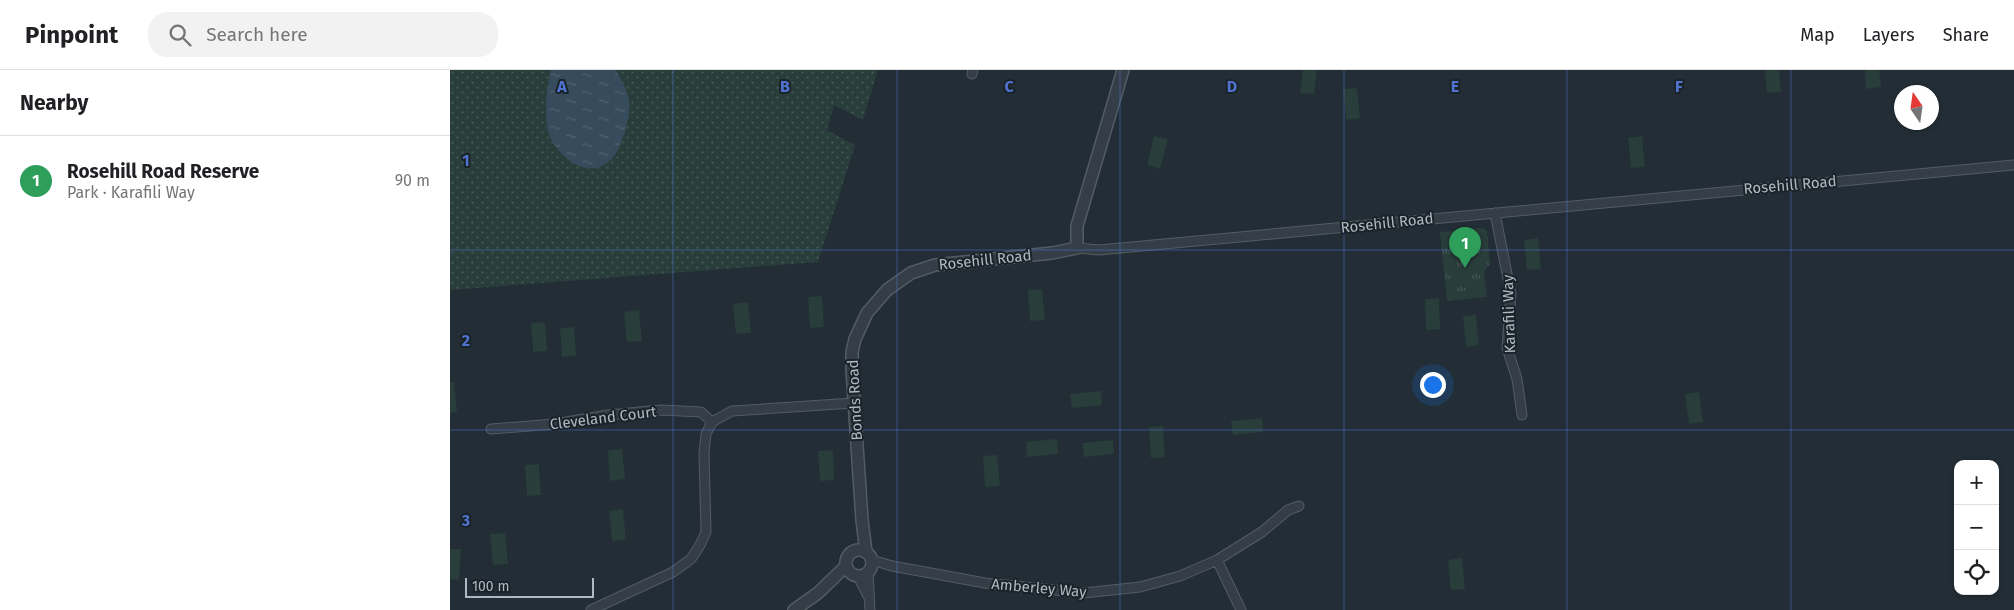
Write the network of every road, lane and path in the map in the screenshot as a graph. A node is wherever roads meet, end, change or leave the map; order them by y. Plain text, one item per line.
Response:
1 (1123, 70) edge
2 (2014, 164) edge
3 (1495, 213) junction
4 (1077, 248) junction
5 (887, 290) joint
6 (854, 403) junction
7 (1522, 415) dead end
8 (712, 422) junction
9 (492, 429) dead end
10 (1299, 506) dead end
11 (1218, 560) junction
12 (861, 565) junction
13 (591, 610) edge
14 (794, 610) edge
15 (870, 610) edge
16 (1241, 610) edge

1 - 4 street
2 - 3 street, Rosehill Road
3 - 4 street, Rosehill Road
3 - 7 street, Karafili Way
4 - 5 street, Rosehill Road
5 - 6 street, Bonds Road
6 - 8 street
6 - 12 street, Bonds Road
8 - 9 street, Cleveland Court
8 - 13 street
10 - 11 street, Amberley Way
11 - 12 street, Amberley Way
11 - 16 street
12 - 14 street
12 - 15 street, Bonds Road

